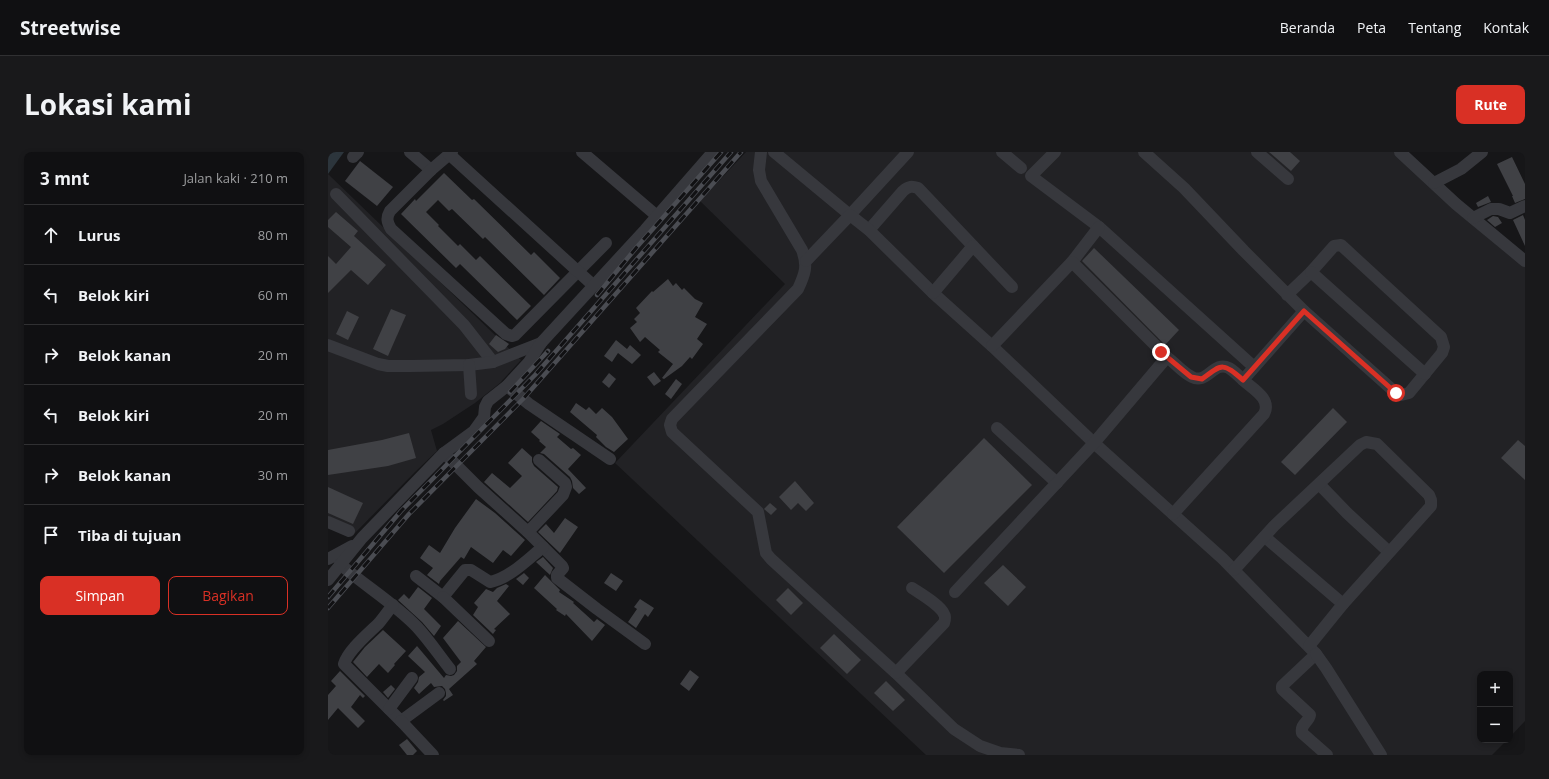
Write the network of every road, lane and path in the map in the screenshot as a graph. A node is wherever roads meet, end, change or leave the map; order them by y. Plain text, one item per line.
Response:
1 (410, 152) edge
2 (582, 152) edge
3 (713, 152) edge
4 (761, 152) edge
5 (774, 152) edge
6 (908, 152) edge
7 (1002, 152) edge
8 (1055, 152) edge
9 (1144, 152) edge
10 (1257, 152) edge
11 (1400, 152) edge
12 (1482, 152) edge
13 (450, 153) edge
14 (1021, 168) dead end
15 (431, 170) junction
16 (1288, 179) dead end
17 (1434, 184) junction
18 (336, 194) dead end
19 (1525, 206) edge
20 (850, 215) junction
21 (657, 216) junction
22 (1473, 218) junction
23 (1099, 227) junction
24 (869, 230) junction
25 (606, 243) dead end
26 (973, 246) junction
27 (806, 261) junction
28 (1525, 261) edge
29 (1072, 262) junction
30 (578, 271) junction
31 (1311, 272) junction
32 (594, 286) junction
33 (1012, 287) dead end
34 (933, 293) junction
35 (1287, 295) junction
36 (1304, 311) junction
37 (541, 343) junction
38 (328, 345) edge
39 (992, 346) junction
40 (1167, 357) junction
41 (493, 362) junction
42 (469, 365) junction
43 (1254, 367) junction
44 (1425, 374) junction
45 (1243, 380) junction
46 (507, 386) junction
47 (471, 394) dead end
48 (997, 428) dead end
49 (1094, 443) junction
50 (444, 453) junction
51 (610, 459) dead end
52 (540, 460) dead end
53 (1057, 482) junction
54 (1319, 484) junction
55 (1173, 514) junction
56 (328, 522) edge
57 (349, 531) dead end
58 (528, 532) junction
59 (1265, 537) junction
60 (357, 544) junction
61 (543, 546) junction
62 (1389, 552) junction
63 (328, 559) edge
64 (340, 564) junction
65 (1234, 570) junction
66 (416, 576) dead end
67 (328, 580) edge
68 (912, 588) dead end
69 (955, 592) dead end
70 (443, 597) junction
71 (1343, 604) junction
72 (392, 605) junction
73 (489, 641) dead end
74 (645, 644) dead end
75 (1312, 650) junction
76 (450, 669) dead end
77 (896, 673) junction
78 (412, 678) dead end
79 (439, 693) dead end
80 (389, 709) junction
81 (401, 721) junction
82 (433, 755) edge
83 (1019, 755) edge
84 (1327, 755) edge
85 (1381, 755) edge

1 - 15 street
2 - 21 street
3 - 21 street
4 - 27 street
5 - 20 street
6 - 20 street
7 - 14 street
8 - 23 street
9 - 35 street
10 - 16 street
11 - 17 street
12 - 17 street
13 - 15 street
13 - 30 street
15 - 30 street
17 - 22 street
18 - 41 street
19 - 22 street
20 - 24 street
20 - 27 street
21 - 32 street
22 - 28 street
23 - 29 street
23 - 43 street
24 - 26 street
24 - 34 street
25 - 30 street
26 - 33 street
26 - 34 street
27 - 77 street
29 - 39 street
29 - 40 street
30 - 32 street
31 - 35 street
31 - 44 street
31 - 44 street
32 - 37 street
34 - 39 street
35 - 36 street
36 - 43 street
36 - 44 street
37 - 41 street
37 - 46 street
38 - 42 street
39 - 49 street
40 - 45 street
40 - 49 street
41 - 42 street
42 - 47 street
43 - 45 street
45 - 55 street
46 - 50 street
46 - 51 street
48 - 53 street
49 - 53 street
49 - 55 street
50 - 58 street
50 - 60 street
52 - 58 street
53 - 69 street
54 - 59 street
54 - 62 street
54 - 62 street
55 - 65 street
56 - 57 street
58 - 61 street
59 - 65 street
59 - 71 street
60 - 63 street
60 - 64 street
61 - 70 street
61 - 74 street
62 - 71 street
64 - 67 street
64 - 72 street
65 - 75 street
66 - 70 street
68 - 77 street
70 - 73 street
71 - 75 street
72 - 76 street
72 - 80 street
75 - 84 street
75 - 85 street
77 - 83 street
78 - 80 street
79 - 81 street
80 - 81 street
81 - 82 street

